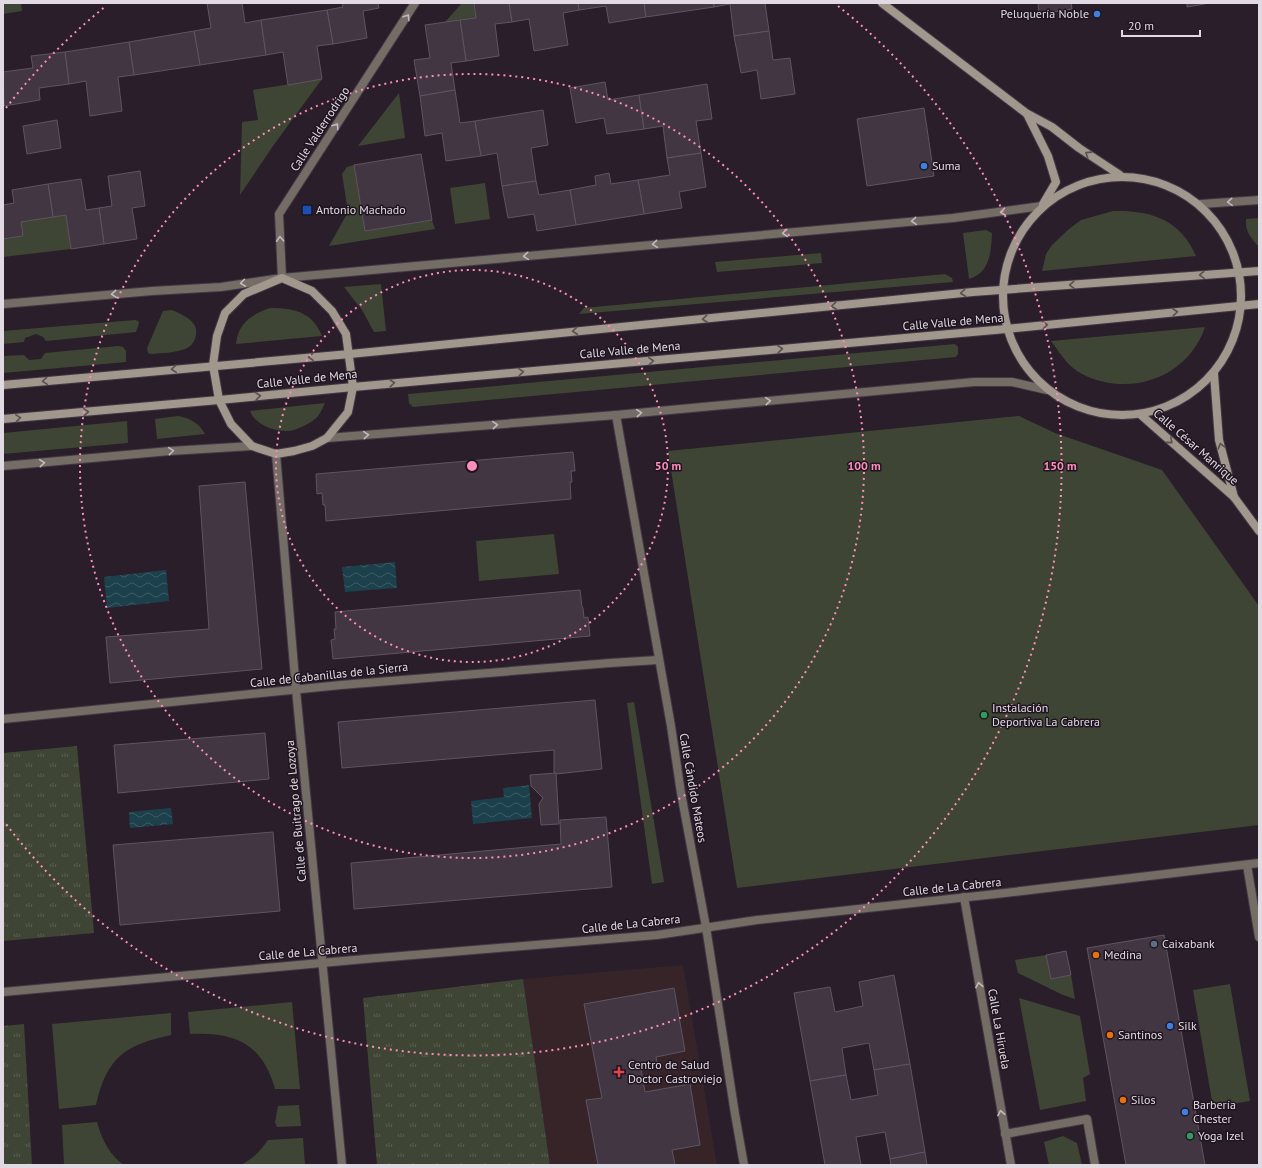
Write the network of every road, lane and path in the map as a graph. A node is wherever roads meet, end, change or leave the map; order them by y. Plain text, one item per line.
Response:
1 (416, 3) edge
2 (882, 3) edge
3 (1026, 113) junction
4 (1120, 175) junction
5 (1259, 200) edge
6 (1201, 204) junction
7 (1042, 206) junction
8 (1259, 270) edge
9 (1241, 272) junction
10 (282, 278) junction
11 (1002, 290) junction
12 (3, 304) edge
13 (1259, 304) edge
14 (1240, 305) junction
15 (1006, 329) junction
16 (350, 354) junction
17 (213, 365) junction
18 (1214, 374) junction
19 (3, 385) edge
20 (353, 387) junction
21 (1047, 390) junction
22 (219, 400) junction
23 (616, 415) junction
24 (1141, 415) junction
25 (3, 419) edge
26 (327, 438) junction
27 (252, 446) junction
28 (276, 454) junction
29 (3, 466) edge
30 (1234, 497) junction
31 (1259, 531) edge
32 (658, 660) junction
33 (296, 690) junction
34 (3, 719) edge
35 (1259, 863) edge
36 (1247, 865) junction
37 (964, 897) junction
38 (706, 927) junction
39 (1259, 937) edge
40 (323, 963) junction
41 (3, 992) edge
42 (1005, 1134) junction
43 (342, 1165) edge
44 (744, 1165) edge
45 (1010, 1165) edge
46 (1095, 1165) edge

10 -> 1 street, Calle Valderrodrigo
2 - 3 main road
4 -> 3 main road
3 - 7 main road
4 - 6 main road
4 - 7 main road
5 -> 6 street
6 - 9 main road
7 -> 10 street
7 - 11 main road
8 - 9 main road, Calle Valle de Mena
9 -> 11 main road, Calle Valle de Mena
9 - 14 main road
10 -> 12 street
10 - 16 main road
10 - 17 main road
11 - 15 main road
11 -> 16 main road, Calle Valle de Mena
13 - 14 main road, Calle Valle de Mena
15 -> 14 main road, Calle Valle de Mena
14 - 18 main road
20 -> 15 main road, Calle Valle de Mena
15 - 21 main road
16 -> 17 main road, Calle Valle de Mena
16 - 20 main road
17 -> 19 main road, Calle Valle de Mena
17 - 22 main road
18 - 24 main road
30 -> 18 main road, Calle César Manrique
22 -> 20 main road, Calle Valle de Mena
20 - 26 main road
23 -> 21 street
21 - 24 main road
25 -> 22 main road, Calle Valle de Mena
22 - 27 main road
26 -> 23 street
23 - 32 street, Calle Cándido Mateos
24 -> 30 main road, Calle César Manrique
26 - 28 main road
27 - 28 main road
29 -> 27 street
28 - 33 street, Calle de Buitrago de Lozoya
30 - 31 main road, Calle César Manrique
32 - 33 street, Calle de Cabanillas de la Sierra
32 - 38 street, Calle Cándido Mateos
33 - 34 street, Calle de Cabanillas de la Sierra
33 - 40 street, Calle de Buitrago de Lozoya
35 - 36 street, Calle de La Cabrera
36 - 37 street, Calle de La Cabrera
36 - 39 street
37 - 38 street, Calle de La Cabrera
42 -> 37 street, Calle La Hiruela
38 - 40 street, Calle de La Cabrera
38 - 44 street, Calle Cándido Mateos
40 - 41 street, Calle de La Cabrera
40 - 43 street, Calle de Buitrago de Lozoya
42 - 45 street, Calle La Hiruela
42 - 46 street

